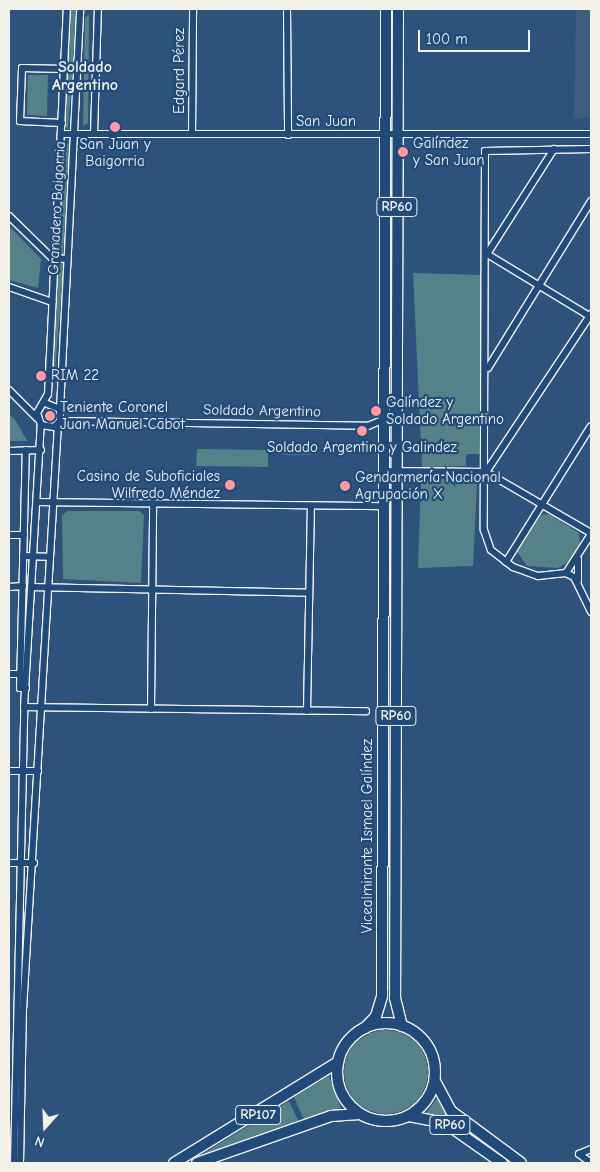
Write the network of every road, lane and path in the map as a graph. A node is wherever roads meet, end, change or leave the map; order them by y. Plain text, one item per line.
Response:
1 (67, 9) edge
2 (80, 9) edge
3 (98, 9) edge
4 (193, 9) edge
5 (287, 9) edge
6 (386, 9) edge
7 (398, 9) edge
8 (64, 69) junction
9 (62, 123) junction
10 (61, 134) junction
11 (73, 134) junction
12 (94, 134) junction
13 (192, 134) junction
14 (591, 134) edge
15 (288, 135) junction
16 (385, 135) junction
17 (398, 135) junction
18 (554, 149) junction
19 (591, 149) edge
20 (591, 201) edge
21 (9, 216) edge
22 (486, 254) junction
23 (55, 258) junction
24 (67, 258) junction
25 (539, 285) junction
26 (9, 287) edge
27 (52, 302) junction
28 (591, 316) edge
29 (488, 369) junction
30 (9, 390) edge
31 (45, 403) junction
32 (397, 406) junction
33 (60, 409) junction
34 (37, 418) junction
35 (384, 419) junction
36 (59, 423) junction
37 (41, 425) junction
38 (591, 426) edge
39 (26, 450) junction
40 (41, 450) junction
41 (9, 451) edge
42 (384, 471) junction
43 (396, 471) junction
44 (486, 472) junction
45 (38, 502) junction
46 (52, 502) junction
47 (153, 503) junction
48 (543, 504) junction
49 (311, 506) junction
50 (384, 506) junction
51 (591, 533) edge
52 (24, 535) junction
53 (9, 536) edge
54 (23, 556) junction
55 (34, 556) junction
56 (578, 556) junction
57 (48, 557) junction
58 (506, 562) junction
59 (566, 573) junction
60 (578, 583) junction
61 (22, 586) junction
62 (9, 587) edge
63 (32, 587) junction
64 (46, 588) junction
65 (152, 590) junction
66 (309, 593) junction
67 (591, 612) edge
68 (9, 674) edge
69 (20, 674) junction
70 (26, 688) junction
71 (24, 707) junction
72 (40, 707) junction
73 (151, 709) junction
74 (307, 711) junction
75 (366, 711) dead end
76 (9, 771) edge
77 (22, 771) junction
78 (38, 771) junction
79 (20, 863) junction
80 (34, 863) junction
81 (9, 864) edge
82 (402, 1026) junction
83 (365, 1028) junction
84 (338, 1062) junction
85 (434, 1080) junction
86 (362, 1115) junction
87 (408, 1116) junction
88 (591, 1150) edge
89 (14, 1163) edge
90 (20, 1163) edge
91 (174, 1163) edge
92 (197, 1163) edge
93 (502, 1163) edge
94 (521, 1163) edge
95 (591, 1163) edge

1 - 8 street, Granadero Baigorria
2 - 11 street, Granadero Baigorria
3 - 12 street
4 - 13 street, Edgard Pérez
5 - 15 street
6 - 16 main road, Vicealmirante Ismael Galíndez / RP60
7 - 17 main road, Vicealmirante Ismael Galíndez / RP60
8 - 9 street, Granadero Baigorria
8 - 9 street, Granadero Baigorria
9 - 10 street, Granadero Baigorria
10 - 11 street, San Juan
10 - 23 street, Granadero Baigorria
11 - 12 street, San Juan
11 - 24 street, Granadero Baigorria
12 - 13 street, San Juan
13 - 15 street, San Juan
14 - 17 street, San Juan
15 - 16 street, San Juan
16 - 17 street, San Juan
16 - 35 main road, Vicealmirante Ismael Galíndez / RP60
17 - 32 main road, Vicealmirante Ismael Galíndez / RP60
18 - 19 street
18 - 22 street
18 - 22 street
20 - 25 street
21 - 23 street
22 - 25 street
22 - 29 street
23 - 24 street
23 - 27 street, Granadero Baigorria
24 - 33 street, Granadero Baigorria
25 - 28 street
25 - 29 street
26 - 27 street
27 - 31 street, Granadero Baigorria
28 - 44 street
29 - 44 street
30 - 34 street
31 - 33 street
31 - 34 street, Granadero Baigorria
32 - 35 street, Soldado Argentino
32 - 43 main road, Vicealmirante Ismael Galíndez / RP60
33 - 36 street, Granadero Baigorria
34 - 37 street
35 - 36 street, Soldado Argentino
35 - 42 main road, Vicealmirante Ismael Galíndez / RP60
36 - 37 street
36 - 46 street, Granadero Baigorria
37 - 40 street
38 - 48 street
39 - 40 street
39 - 41 street
39 - 52 street
40 - 45 street
42 - 43 street
42 - 50 main road, Vicealmirante Ismael Galíndez / RP60
43 - 44 street
43 - 82 main road, Vicealmirante Ismael Galíndez / RP60
44 - 48 street
44 - 58 street
45 - 46 street
45 - 55 street
46 - 47 street
46 - 57 street, Granadero Baigorria
47 - 49 street
47 - 65 street
48 - 51 street
48 - 58 street
49 - 50 street
49 - 66 street
50 - 83 main road, Vicealmirante Ismael Galíndez / RP60
51 - 56 street
52 - 53 street
52 - 54 street
54 - 55 street
54 - 61 street
55 - 57 street
55 - 63 street
56 - 59 street
56 - 60 street
57 - 64 street, Granadero Baigorria
58 - 59 street
59 - 60 street
60 - 67 street
61 - 62 street
61 - 69 street
63 - 64 street
63 - 70 street
64 - 65 street
64 - 72 street, Granadero Baigorria
65 - 66 street
65 - 73 street
66 - 74 street
68 - 69 street
69 - 70 street
70 - 71 street
71 - 72 street
71 - 77 street
72 - 73 street
72 - 78 street, Granadero Baigorria
73 - 74 street
74 - 75 street
76 - 77 street
77 - 78 street
77 - 79 street
78 - 80 street, Granadero Baigorria
79 - 80 street
79 - 81 street
79 - 89 street
80 - 90 street, Granadero Baigorria
82 - 83 main road
82 - 85 main road, RP60
83 - 84 main road, RP60
84 - 86 main road
84 - 91 main road, RP107
85 - 87 main road, RP60
85 - 94 main road, RP60
86 - 87 main road, RP60
86 - 92 main road, RP107
87 - 93 main road, RP60
88 - 95 street

